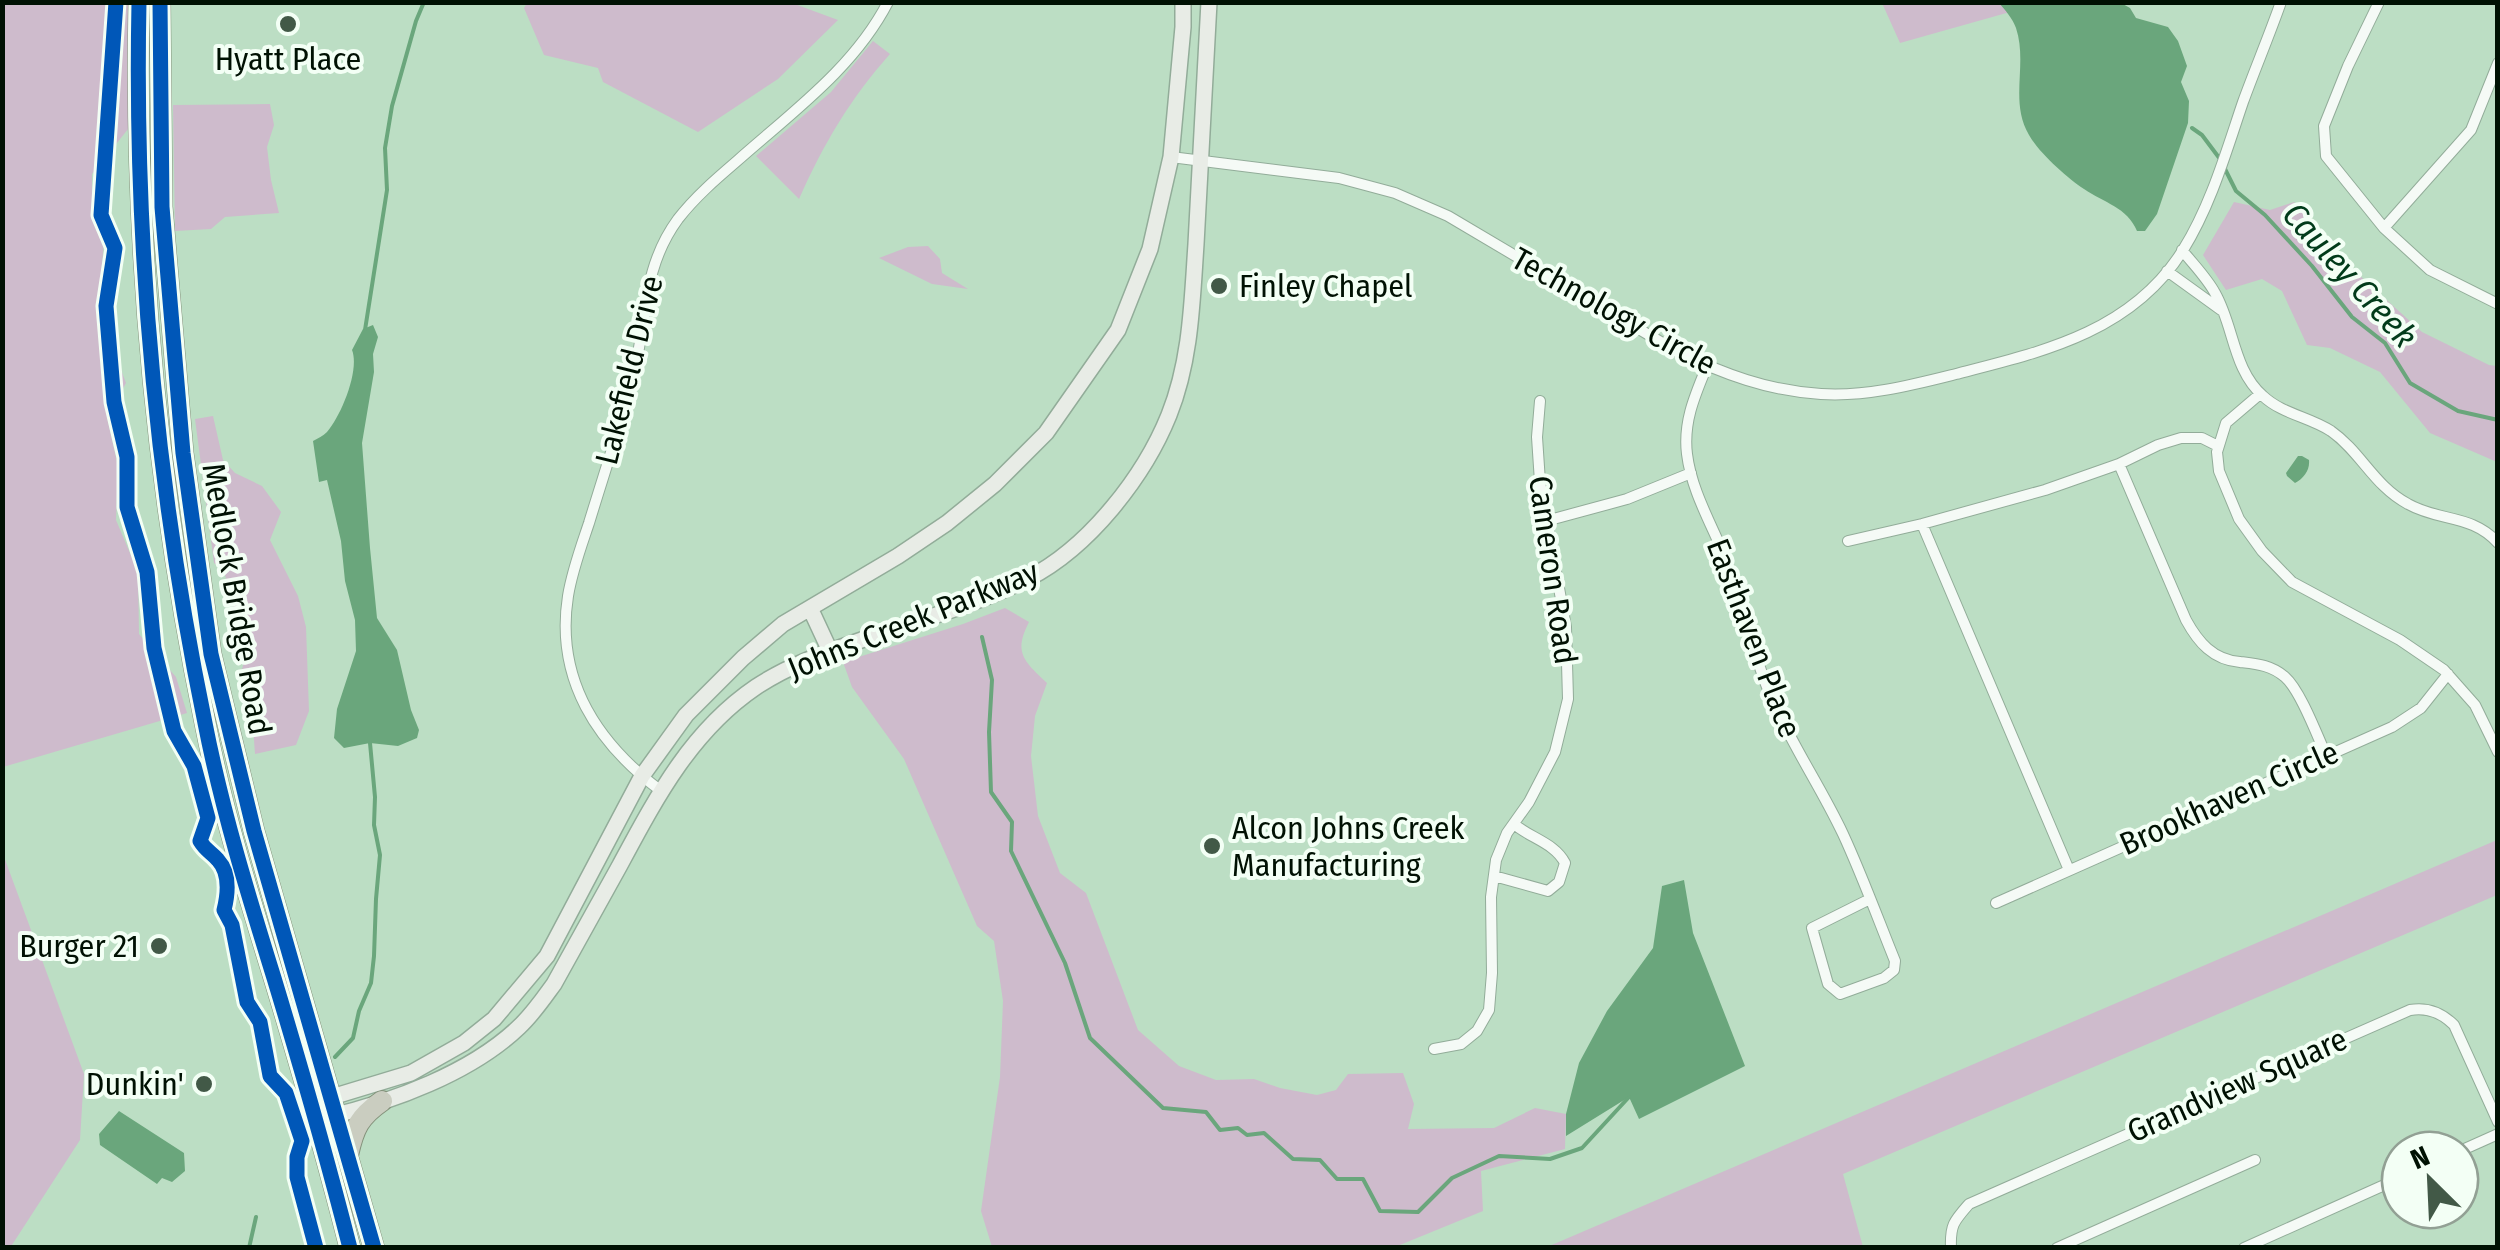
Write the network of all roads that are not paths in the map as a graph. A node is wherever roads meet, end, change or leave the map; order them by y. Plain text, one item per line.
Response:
1 (138, 2) edge
2 (160, 2) edge
3 (888, 2) edge
4 (1184, 2) edge
5 (1209, 2) edge
6 (2281, 2) edge
7 (2379, 2) edge
8 (2498, 62) edge
9 (1171, 157) junction
10 (1201, 162) junction
11 (2384, 228) junction
12 (2182, 250) junction
13 (2167, 270) junction
14 (2208, 283) junction
15 (2198, 294) junction
16 (2498, 304) edge
17 (2222, 311) junction
18 (1707, 366) junction
19 (2260, 394) junction
20 (1540, 401) dead end
21 (2218, 446) junction
22 (2119, 464) junction
23 (1691, 473) junction
24 (1546, 520) junction
25 (1922, 524) junction
26 (1848, 541) dead end
27 (2498, 543) edge
28 (810, 608) junction
29 (830, 651) junction
30 (2448, 674) junction
31 (2498, 752) edge
32 (2326, 754) junction
33 (642, 776) junction
34 (661, 790) junction
35 (1514, 824) junction
36 (2069, 870) junction
37 (1494, 876) junction
38 (1870, 900) junction
39 (1996, 903) dead end
40 (1434, 1049) dead end
41 (382, 1101) junction
42 (322, 1109) junction
43 (2498, 1122) edge
44 (347, 1157) junction
45 (2255, 1160) dead end
46 (2380, 1187) edge
47 (350, 1248) edge
48 (374, 1248) edge
49 (1951, 1248) edge
50 (2056, 1248) edge
51 (2244, 1248) edge

1 - 42 highway, Medlock Bridge Road
2 - 42 highway, Medlock Bridge Road
3 - 33 street, Lakefield Drive
4 - 9 street, Johns Creek Parkway
5 - 10 street, Johns Creek Parkway
6 - 12 street, Technology Circle
7 - 11 street
8 - 11 street
9 - 10 street, Technology Circle
9 - 28 street, Johns Creek Parkway
10 - 18 street, Technology Circle
10 - 29 street, Johns Creek Parkway
11 - 16 street
12 - 13 street, Technology Circle
12 - 14 street
13 - 15 street
13 - 18 street, Technology Circle
14 - 15 street
14 - 17 street
15 - 17 street
17 - 19 street
18 - 23 street, Easthaven Place
19 - 21 street
19 - 27 street
20 - 24 street, Cameron Road
21 - 22 street
21 - 30 street
22 - 25 street
22 - 32 street
23 - 24 street
23 - 38 street, Easthaven Place
24 - 35 street, Cameron Road
25 - 26 street
25 - 36 street
28 - 29 street
28 - 33 street, Johns Creek Parkway
29 - 34 street, Johns Creek Parkway
30 - 31 street
30 - 32 street, Brookhaven Circle
32 - 36 street, Brookhaven Circle
33 - 34 street, Lakefield Drive
33 - 42 street, Johns Creek Parkway
34 - 41 street, Johns Creek Parkway
35 - 37 street, Cameron Road
35 - 37 street
36 - 39 street, Brookhaven Circle
37 - 40 street, Cameron Road
38 - 38 street, Easthaven Place
41 - 42 street, Johns Creek Parkway
41 - 44 highway
42 - 44 highway, Medlock Bridge Road
42 - 47 highway, Medlock Bridge Road
43 - 49 street, Grandview Square
44 - 48 highway, Medlock Bridge Road
45 - 50 street
46 - 51 street

